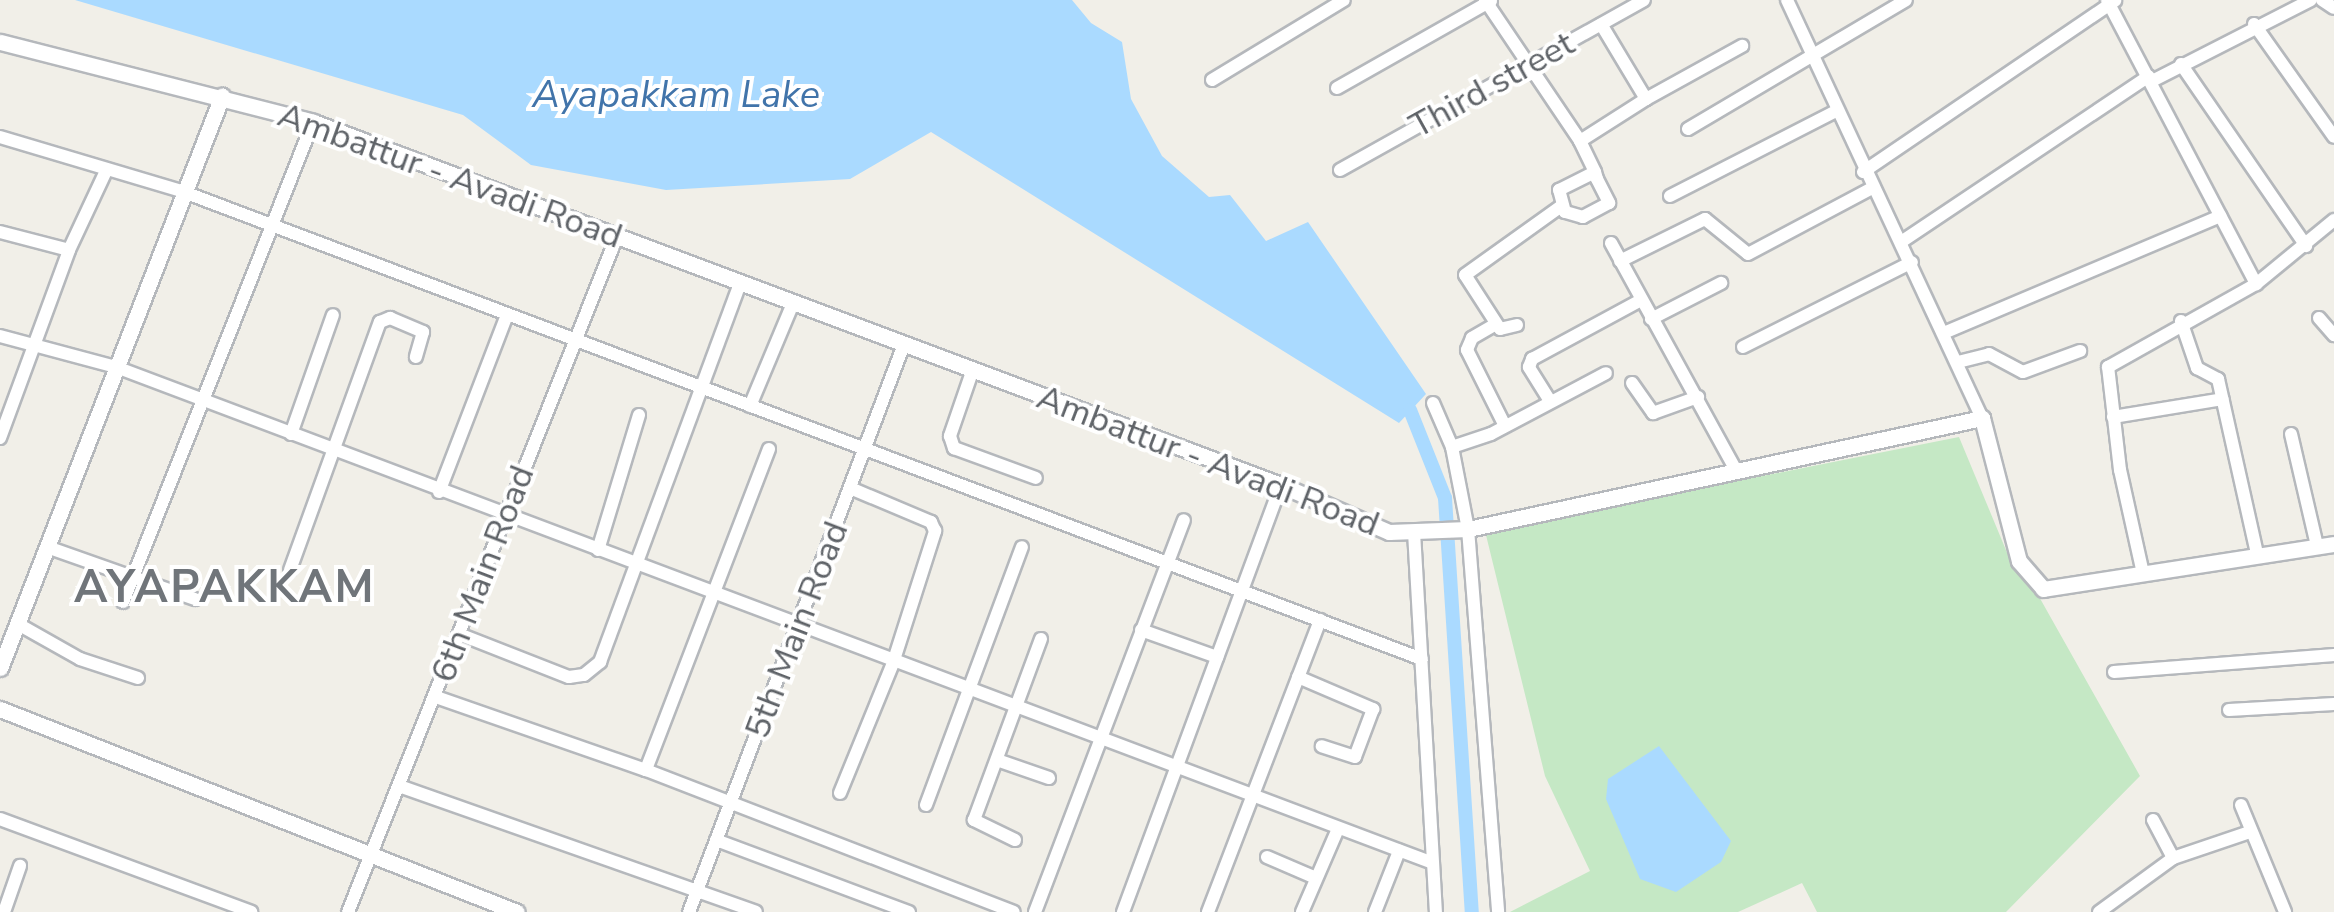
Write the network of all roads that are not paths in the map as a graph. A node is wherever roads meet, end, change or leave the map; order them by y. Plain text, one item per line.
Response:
1 (1344, 0) edge
2 (1644, 0) edge
3 (1788, 0) edge
4 (1906, 0) edge
5 (2311, 0) edge
6 (2322, 0) edge
7 (1488, 1) edge
8 (2111, 2) edge
9 (2334, 8) edge
10 (1601, 24) junction
11 (2254, 24) junction
12 (0, 42) edge
13 (1742, 46) dead end
14 (1815, 58) junction
15 (1530, 64) junction
16 (2180, 64) junction
17 (2150, 78) junction
18 (1212, 80) dead end
19 (1337, 88) dead end
20 (222, 96) junction
21 (1646, 99) junction
22 (1836, 111) junction
23 (313, 122) junction
24 (1688, 129) dead end
25 (0, 137) edge
26 (2334, 137) edge
27 (1580, 141) junction
28 (107, 169) junction
29 (1340, 170) dead end
30 (1595, 172) junction
31 (1863, 172) junction
32 (1870, 189) junction
33 (184, 192) junction
34 (1670, 196) dead end
35 (1560, 206) junction
36 (2220, 216) junction
37 (2334, 220) edge
38 (270, 225) junction
39 (0, 232) edge
40 (617, 236) junction
41 (1611, 242) dead end
42 (1902, 242) junction
43 (2306, 246) junction
44 (68, 250) junction
45 (1620, 261) junction
46 (1912, 262) junction
47 (1721, 282) dead end
48 (740, 284) junction
49 (2256, 284) junction
50 (1641, 300) junction
51 (793, 302) junction
52 (333, 315) dead end
53 (506, 315) junction
54 (2319, 318) dead end
55 (1651, 319) junction
56 (2181, 321) junction
57 (1496, 324) junction
58 (1518, 326) dead end
59 (1946, 332) junction
60 (0, 336) edge
61 (2334, 336) edge
62 (575, 341) junction
63 (36, 342) junction
64 (904, 347) junction
65 (1742, 347) dead end
66 (2080, 351) dead end
67 (416, 358) dead end
68 (1958, 362) junction
69 (116, 368) junction
70 (972, 372) junction
71 (1606, 373) dead end
72 (1632, 383) dead end
73 (700, 389) junction
74 (1698, 397) junction
75 (2223, 398) junction
76 (200, 400) junction
77 (1550, 401) junction
78 (1434, 403) dead end
79 (750, 406) junction
80 (639, 415) dead end
81 (2113, 417) junction
82 (1982, 418) junction
83 (1504, 424) junction
84 (291, 434) junction
85 (2291, 434) dead end
86 (0, 438) edge
87 (1452, 447) junction
88 (769, 448) dead end
89 (332, 451) junction
90 (864, 451) junction
91 (1737, 472) junction
92 (1036, 478) dead end
93 (1281, 485) junction
94 (850, 488) junction
95 (439, 492) junction
96 (504, 517) junction
97 (1184, 520) dead end
98 (1464, 529) junction
99 (1414, 532) junction
100 (2326, 545) edge
101 (46, 547) junction
102 (1022, 547) dead end
103 (598, 550) junction
104 (2258, 554) junction
105 (1167, 563) junction
106 (632, 565) junction
107 (2142, 569) junction
108 (290, 570) dead end
109 (133, 577) junction
110 (1242, 592) junction
111 (714, 596) junction
112 (196, 599) dead end
113 (123, 602) dead end
114 (1320, 620) junction
115 (18, 624) junction
116 (798, 627) junction
117 (1141, 630) junction
118 (459, 634) junction
119 (1042, 639) dead end
120 (2334, 656) edge
121 (1218, 657) junction
122 (1422, 658) junction
123 (893, 663) junction
124 (0, 668) edge
125 (2114, 672) dead end
126 (1298, 677) junction
127 (138, 678) dead end
128 (967, 691) junction
129 (436, 698) junction
130 (2334, 704) edge
131 (0, 709) edge
132 (1018, 710) junction
133 (2229, 710) dead end
134 (1098, 740) junction
135 (1322, 746) dead end
136 (998, 760) junction
137 (646, 770) junction
138 (1176, 770) junction
139 (1049, 778) dead end
140 (402, 787) junction
141 (840, 792) dead end
142 (1252, 798) junction
143 (730, 802) junction
144 (926, 805) dead end
145 (2241, 805) dead end
146 (0, 819) edge
147 (2153, 820) dead end
148 (1338, 829) junction
149 (2250, 832) junction
150 (716, 840) junction
151 (1016, 840) dead end
152 (1398, 851) junction
153 (375, 857) junction
154 (1267, 858) dead end
155 (2174, 858) junction
156 (1432, 863) junction
157 (20, 866) dead end
158 (1316, 878) junction
159 (698, 890) junction
160 (4, 912) edge
161 (251, 912) edge
162 (348, 912) edge
163 (517, 912) edge
164 (689, 912) edge
165 (756, 912) edge
166 (909, 912) edge
167 (1014, 912) edge
168 (1036, 912) edge
169 (1124, 912) edge
170 (1208, 912) edge
171 (1302, 912) edge
172 (1374, 912) edge
173 (1436, 912) edge
174 (1498, 912) edge
175 (2099, 912) edge
176 (2285, 912) edge

1 - 18 street
2 - 10 street, Third street
3 - 14 street
4 - 14 street
5 - 11 street
6 - 9 street
7 - 15 street
7 - 19 street
8 - 17 street
8 - 31 street
10 - 15 street, Third street
10 - 21 street
11 - 16 street
11 - 26 street
12 - 20 street, Ambattur - Avadi Road
13 - 21 street
14 - 22 street
14 - 24 street
15 - 27 street
15 - 29 street, Third street
16 - 17 street
16 - 43 street
17 - 36 street
17 - 42 street
20 - 23 street, Ambattur - Avadi Road
20 - 33 street
21 - 27 street
22 - 31 street
22 - 34 street
23 - 38 street
23 - 40 street, Ambattur - Avadi Road
25 - 28 street
27 - 30 street
28 - 33 street
28 - 44 street
30 - 35 street
30 - 35 street
31 - 32 street
32 - 42 street
32 - 45 street
33 - 38 street
33 - 69 street
35 - 57 street
36 - 49 street
36 - 59 street
37 - 43 street
38 - 53 street
38 - 76 street
39 - 44 street
40 - 48 street, Ambattur - Avadi Road
40 - 62 street, 6th Main Road
41 - 45 street
42 - 46 street
43 - 49 street
44 - 63 street
45 - 50 street
46 - 59 street
46 - 65 street
47 - 55 street
48 - 51 street, Ambattur - Avadi Road
48 - 73 street
49 - 56 street
50 - 55 street
50 - 77 street
51 - 64 street, Ambattur - Avadi Road
51 - 79 street
52 - 84 street
53 - 62 street
53 - 95 street
54 - 61 street
55 - 74 street
56 - 75 street
56 - 81 street
57 - 58 street
57 - 83 street
59 - 68 street
60 - 63 street
62 - 73 street
62 - 96 street, 6th Main Road
63 - 69 street
63 - 86 street
64 - 70 street, Ambattur - Avadi Road
64 - 90 street, 5th Main Road
66 - 68 street
67 - 89 street
68 - 82 street
69 - 76 street
69 - 101 street
70 - 92 street
70 - 93 street, Ambattur - Avadi Road
71 - 77 street
72 - 74 street
73 - 79 street
73 - 106 street
74 - 91 street
75 - 81 street
75 - 104 street
76 - 84 street
76 - 109 street
77 - 83 street
78 - 87 street
79 - 90 street
80 - 103 street
81 - 107 street
82 - 91 street, Ambattur - Avadi Road
82 - 107 street
83 - 87 street
84 - 89 street
85 - 100 street
87 - 98 street
88 - 111 street
89 - 95 street
89 - 108 street
90 - 94 street, 5th Main Road
90 - 105 street
91 - 98 street, Ambattur - Avadi Road
93 - 99 street, Ambattur - Avadi Road
93 - 110 street
94 - 116 street, 5th Main Road
94 - 123 street
95 - 96 street
96 - 103 street
96 - 118 street, 6th Main Road
97 - 105 street
98 - 99 street, Ambattur - Avadi Road
98 - 174 street
99 - 122 street
100 - 104 street
101 - 109 street
101 - 115 street
102 - 128 street
103 - 106 street
104 - 107 street
105 - 110 street
105 - 117 street
106 - 111 street
106 - 118 street
109 - 112 street
109 - 113 street
110 - 114 street
110 - 121 street
111 - 116 street
111 - 137 street
114 - 122 street
114 - 126 street
115 - 124 street
115 - 127 street
116 - 123 street
116 - 143 street, 5th Main Road
117 - 121 street
117 - 134 street
118 - 129 street, 6th Main Road
119 - 132 street
120 - 125 street
121 - 138 street
122 - 156 street
123 - 128 street
123 - 141 street
126 - 135 street
126 - 142 street
128 - 132 street
128 - 144 street
129 - 137 street
129 - 140 street, 6th Main Road
130 - 133 street
131 - 153 street
132 - 134 street
132 - 136 street
134 - 138 street
134 - 168 street
136 - 139 street
136 - 151 street
137 - 143 street
138 - 142 street
138 - 169 street
140 - 153 street, 6th Main Road
140 - 159 street
142 - 148 street
142 - 170 street
143 - 150 street, 5th Main Road
143 - 167 street
145 - 149 street
146 - 161 street
147 - 155 street
148 - 152 street
148 - 158 street
149 - 155 street
149 - 176 street
150 - 159 street, 5th Main Road
150 - 166 street
152 - 156 street
152 - 172 street
153 - 162 street, 6th Main Road
153 - 163 street
154 - 158 street
155 - 175 street
156 - 173 street
157 - 160 street
158 - 171 street
159 - 164 street, 5th Main Road
159 - 165 street

